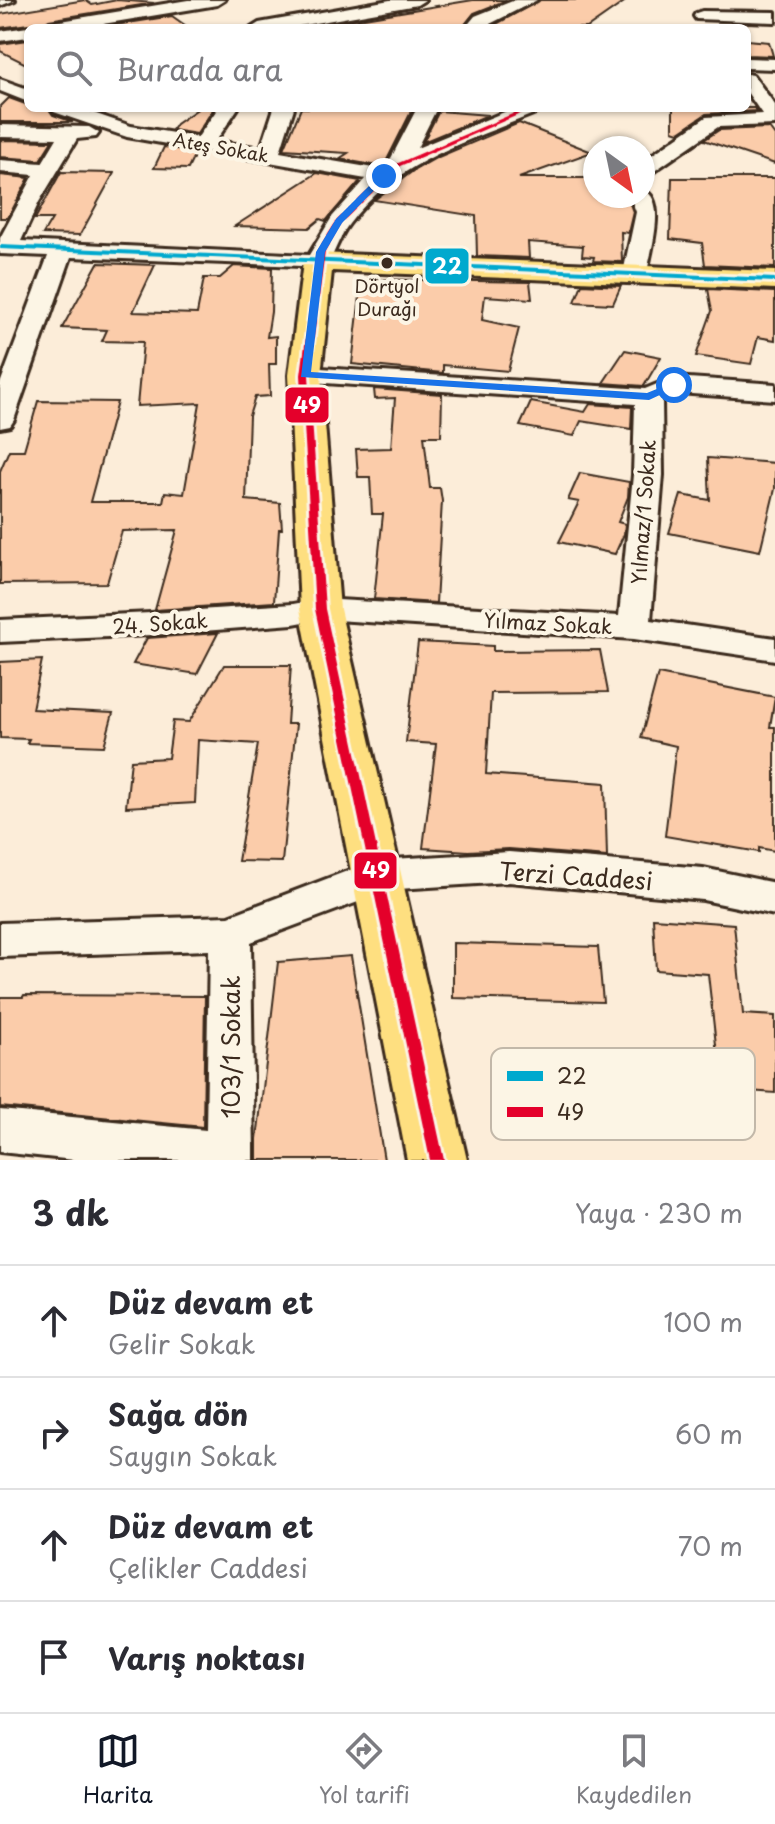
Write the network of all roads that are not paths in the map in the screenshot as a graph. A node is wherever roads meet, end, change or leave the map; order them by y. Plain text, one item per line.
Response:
1 (7, 0) edge
2 (217, 0) edge
3 (417, 0) edge
4 (529, 0) edge
5 (714, 0) edge
6 (0, 1) edge
7 (292, 6) dead end
8 (775, 17) edge
9 (696, 22) edge
10 (73, 24) edge
11 (310, 24) edge
12 (477, 24) edge
13 (24, 33) edge
14 (0, 36) edge
15 (751, 63) edge
16 (775, 64) edge
17 (751, 85) edge
18 (72, 112) edge
19 (225, 112) edge
20 (283, 112) edge
21 (425, 112) edge
22 (522, 112) edge
23 (775, 119) edge
24 (0, 131) edge
25 (127, 131) junction
26 (70, 134) junction
27 (204, 143) junction
28 (269, 155) junction
29 (655, 162) edge
30 (0, 166) edge
31 (48, 170) junction
32 (391, 171) junction
33 (646, 208) edge
34 (2, 246) edge
35 (62, 250) junction
36 (318, 262) junction
37 (635, 273) junction
38 (775, 280) edge
39 (305, 375) junction
40 (775, 392) edge
41 (649, 397) junction
42 (0, 420) edge
43 (320, 609) junction
44 (634, 628) junction
45 (0, 631) edge
46 (775, 649) edge
47 (376, 875) junction
48 (775, 899) edge
49 (230, 933) junction
50 (0, 940) edge
51 (0, 1131) edge
52 (230, 1157) edge
53 (437, 1160) edge

1 - 6 street
2 - 10 street
3 - 11 street
4 - 12 street
5 - 9 street
7 - 11 street
8 - 9 street
13 - 14 street
15 - 16 street
17 - 23 street
18 - 25 street, Ateş Sokak
19 - 27 street
20 - 28 street
21 - 32 street
22 - 32 street
23 - 29 street
24 - 26 street
25 - 26 street
25 - 27 street, Ateş Sokak
26 - 31 street
27 - 28 street, Ateş Sokak
28 - 32 street, Ateş Sokak
30 - 31 street
31 - 34 street
32 - 36 street
33 - 37 street
34 - 35 street
35 - 36 street
35 - 42 street
36 - 37 main road
36 - 39 main road
37 - 38 main road
39 - 41 street
39 - 43 main road
40 - 41 street
41 - 44 street, Yılmaz/1 Sokak
43 - 44 street, Yılmaz Sokak
43 - 45 street, 24. Sokak
43 - 47 main road
44 - 46 street, Yılmaz Sokak
47 - 48 street, Terzi Caddesi
47 - 49 street
47 - 53 main road
49 - 50 street
49 - 52 street, 103/1 Sokak
51 - 52 street

